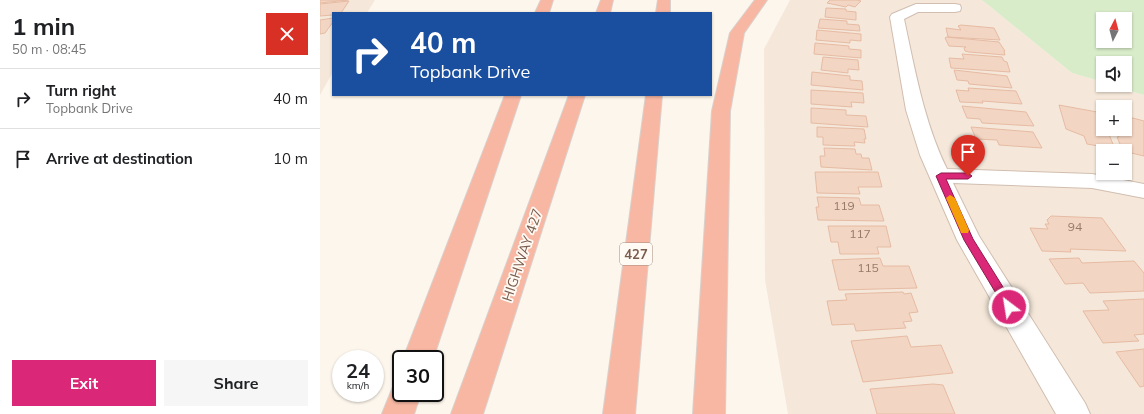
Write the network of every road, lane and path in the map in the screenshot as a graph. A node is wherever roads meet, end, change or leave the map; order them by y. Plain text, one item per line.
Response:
1 (547, 0) edge
2 (607, 0) edge
3 (664, 0) edge
4 (761, 0) edge
5 (955, 8) dead end
6 (542, 12) edge
7 (603, 12) edge
8 (663, 12) edge
9 (513, 96) edge
10 (576, 96) edge
11 (654, 96) edge
12 (941, 176) junction
13 (1144, 191) edge
14 (421, 350) edge
15 (403, 402) edge
16 (398, 414) edge
17 (467, 414) edge
18 (619, 414) edge
19 (709, 414) edge
20 (1074, 414) edge

1 - 6 highway
2 - 7 highway
3 - 8 highway
4 - 19 highway
5 - 12 street
9 - 14 highway
10 - 17 highway, HIGHWAY 427
11 - 18 highway, 427
12 - 13 street
12 - 20 street
15 - 16 highway

